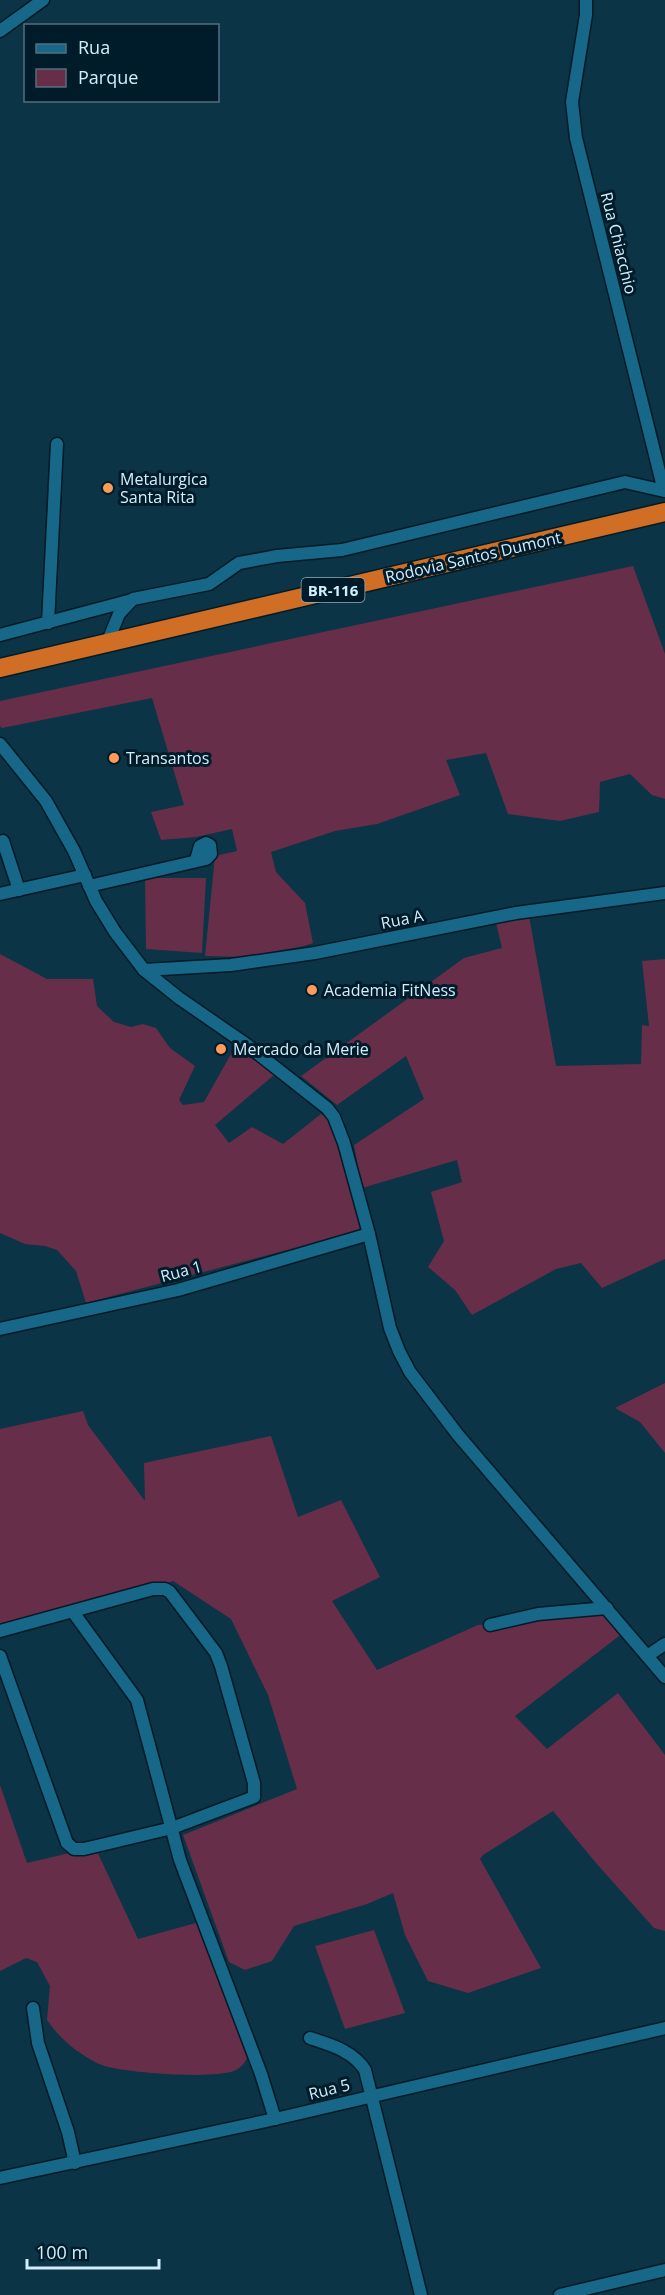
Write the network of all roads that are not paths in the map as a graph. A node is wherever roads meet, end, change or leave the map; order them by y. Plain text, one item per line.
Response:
1 (43, 0) edge
2 (586, 0) edge
3 (0, 31) edge
4 (57, 444) dead end
5 (664, 491) edge
6 (665, 512) edge
7 (133, 599) junction
8 (48, 623) junction
9 (0, 635) edge
10 (106, 643) junction
11 (0, 668) edge
12 (0, 744) edge
13 (3, 841) dead end
14 (196, 860) dead end
15 (87, 881) junction
16 (18, 890) junction
17 (665, 893) edge
18 (0, 894) edge
19 (144, 970) junction
20 (369, 1234) junction
21 (1, 1326) edge
22 (607, 1608) junction
23 (73, 1612) junction
24 (490, 1625) dead end
25 (0, 1630) edge
26 (665, 1644) edge
27 (0, 1656) edge
28 (647, 1656) junction
29 (665, 1677) edge
30 (172, 1828) junction
31 (33, 2008) dead end
32 (665, 2028) edge
33 (310, 2038) dead end
34 (372, 2095) junction
35 (276, 2119) junction
36 (75, 2163) junction
37 (0, 2178) edge
38 (665, 2270) edge
39 (421, 2295) edge
40 (560, 2295) edge

1 - 3 street
2 - 5 street, Rua Chiacchio
4 - 8 street
5 - 7 street
6 - 10 highway, Rodovia Santos Dumont / BR-116
7 - 8 street
7 - 10 street
8 - 9 street
10 - 11 highway, Rodovia Santos Dumont / BR-116
12 - 15 street
13 - 16 street
14 - 15 street
15 - 16 street
15 - 19 street
16 - 18 street
17 - 19 street, Rua A
19 - 20 street
20 - 21 street, Rua 1
20 - 22 street
22 - 24 street
22 - 28 street
23 - 25 street
23 - 30 street
23 - 30 street
26 - 28 street
27 - 30 street
28 - 29 street
30 - 35 street
31 - 36 street
32 - 34 street, Rua 5
33 - 34 street
34 - 35 street, Rua 5
34 - 39 street
35 - 36 street, Rua 5
36 - 37 street, Rua 5
38 - 40 street

